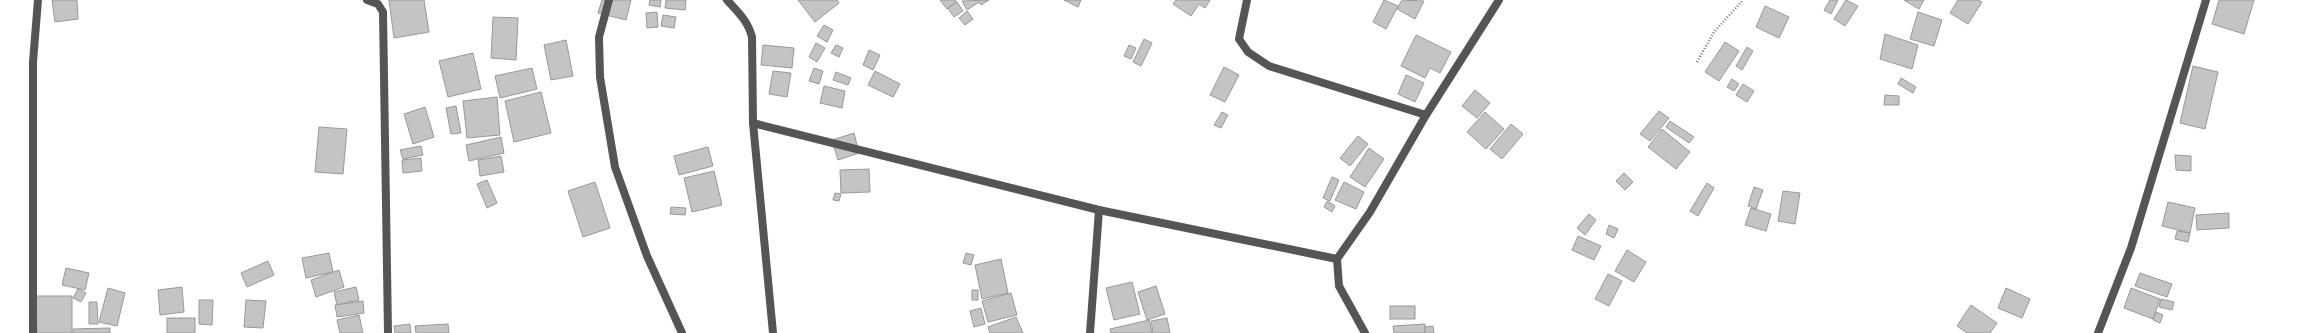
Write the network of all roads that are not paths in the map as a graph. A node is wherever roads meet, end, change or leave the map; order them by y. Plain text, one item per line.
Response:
1 (38, 0) edge
2 (367, 0) edge
3 (609, 0) edge
4 (727, 0) edge
5 (1247, 0) edge
6 (1499, 0) edge
7 (2206, 0) edge
8 (1426, 114) junction
9 (753, 123) junction
10 (1099, 210) junction
11 (1337, 259) junction
12 (34, 333) edge
13 (388, 333) edge
14 (682, 333) edge
15 (773, 333) edge
16 (1090, 333) edge
17 (1365, 333) edge
18 (2098, 333) edge

1 - 12 street
2 - 13 street
3 - 14 street
4 - 9 street
5 - 8 street
6 - 8 street
7 - 18 street
8 - 11 street
9 - 10 street
9 - 15 street
10 - 11 street
10 - 16 street
11 - 17 street

